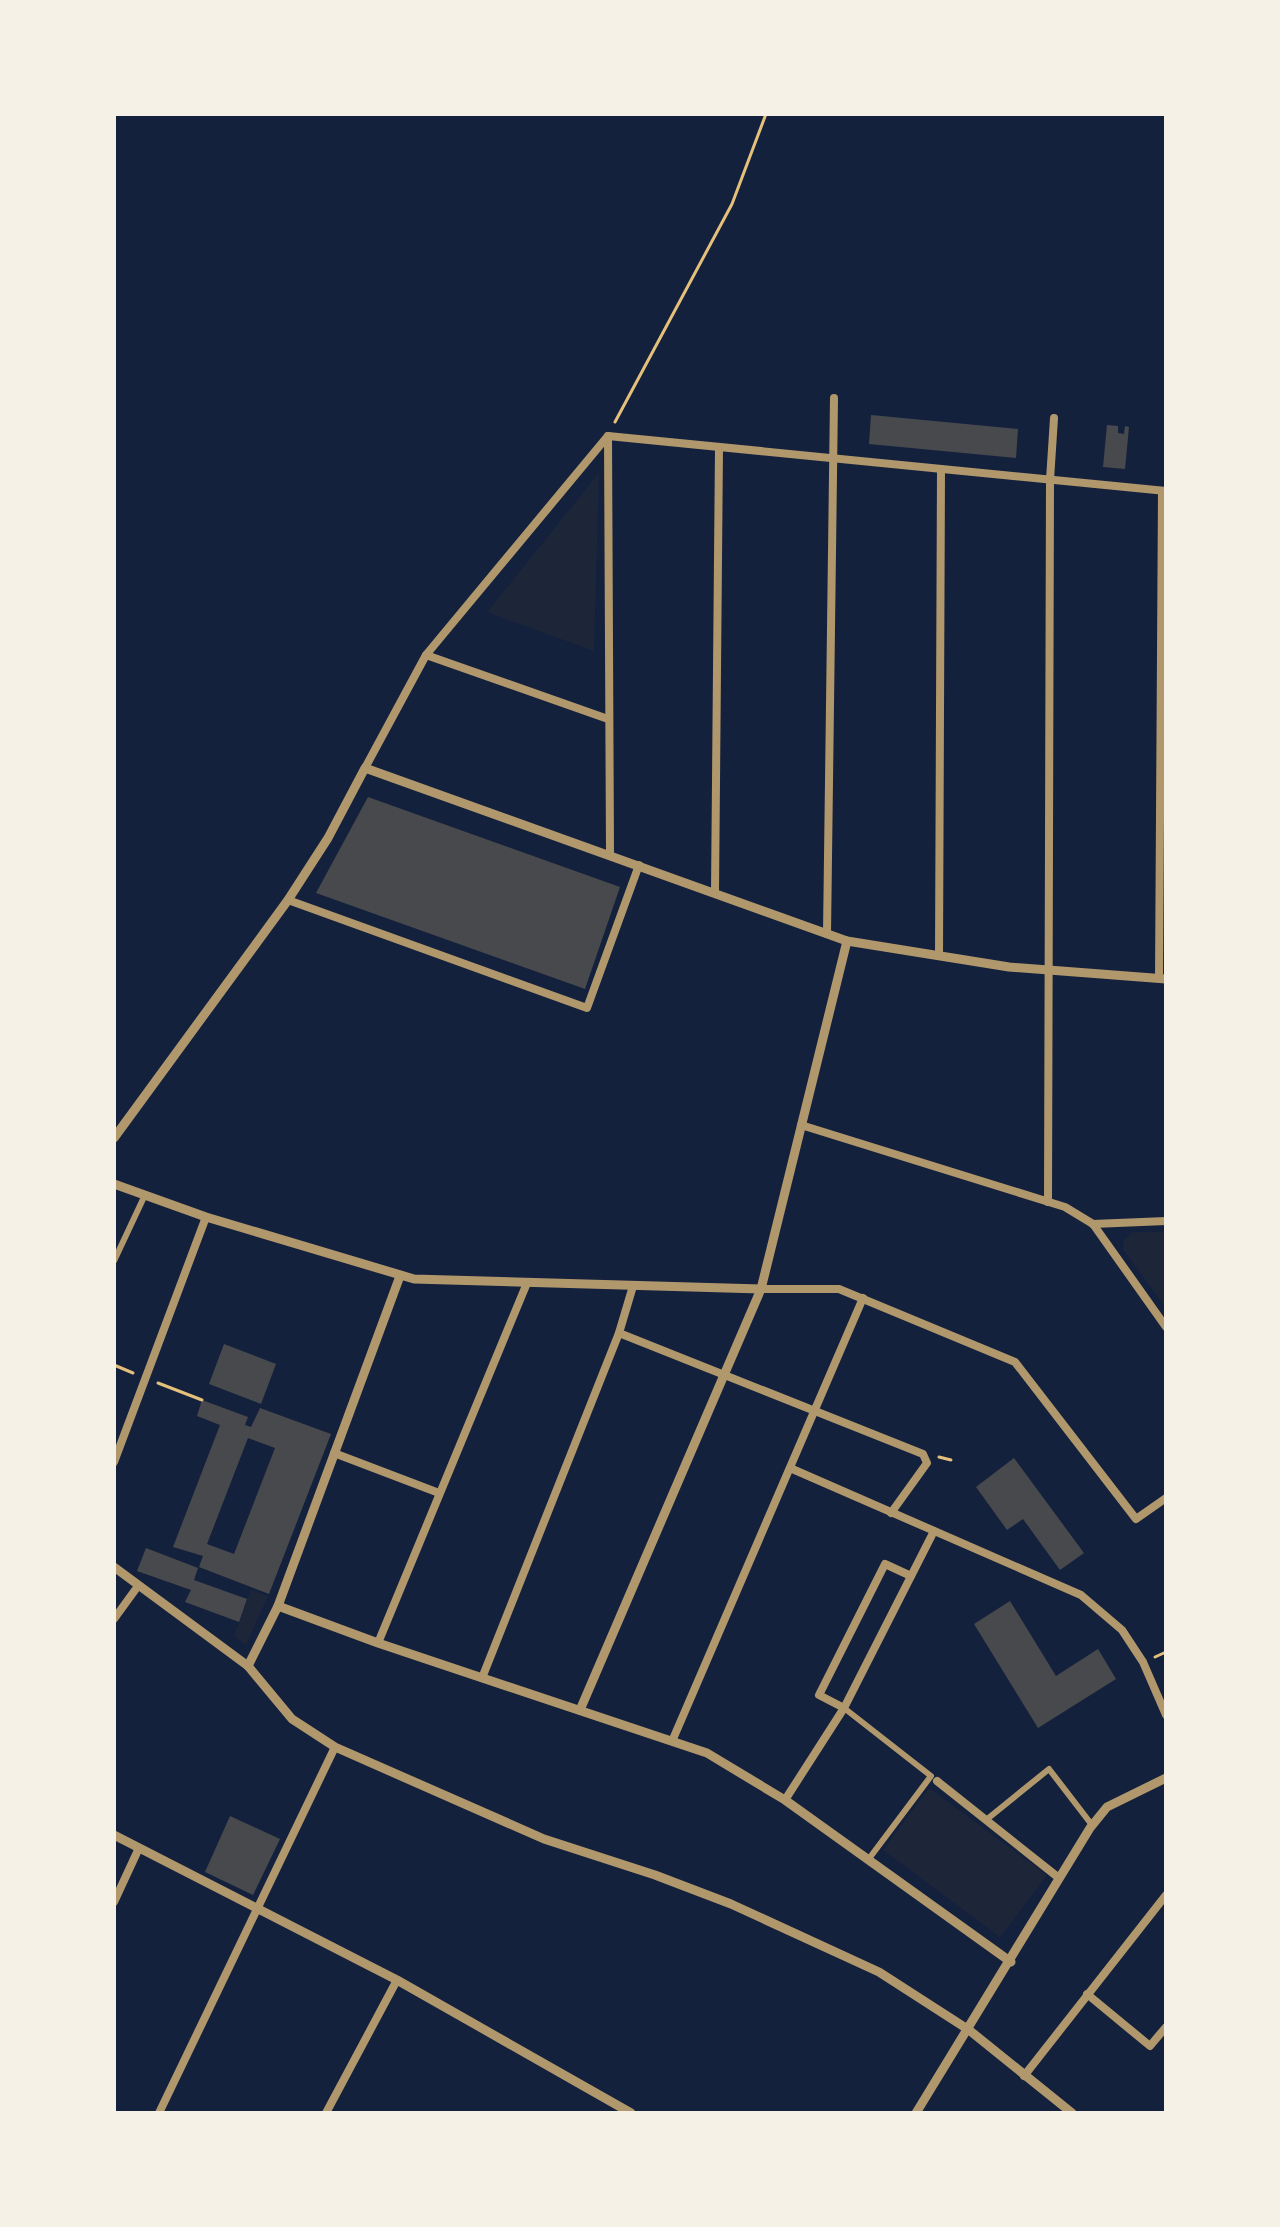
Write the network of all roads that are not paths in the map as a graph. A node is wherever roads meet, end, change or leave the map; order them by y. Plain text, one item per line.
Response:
1 (834, 398) dead end
2 (1054, 418) dead end
3 (608, 436) junction
4 (719, 448) junction
5 (831, 459) junction
6 (941, 469) junction
7 (1050, 480) junction
8 (1164, 491) edge
9 (426, 655) junction
10 (608, 719) junction
11 (365, 768) junction
12 (610, 854) junction
13 (639, 865) junction
14 (715, 893) junction
15 (288, 900) junction
16 (827, 934) junction
17 (847, 941) junction
18 (939, 956) junction
19 (1050, 969) junction
20 (1162, 978) edge
21 (801, 1125) junction
22 (114, 1138) edge
23 (114, 1184) edge
24 (144, 1197) junction
25 (1048, 1202) junction
26 (206, 1217) junction
27 (1166, 1221) edge
28 (1093, 1224) junction
29 (114, 1261) edge
30 (400, 1276) junction
31 (527, 1283) junction
32 (633, 1286) junction
33 (761, 1289) junction
34 (863, 1298) junction
35 (1166, 1327) edge
36 (619, 1333) junction
37 (725, 1375) junction
38 (814, 1411) junction
39 (334, 1453) junction
40 (114, 1462) edge
41 (790, 1468) junction
42 (439, 1493) junction
43 (1166, 1498) edge
44 (891, 1513) junction
45 (934, 1531) junction
46 (114, 1567) edge
47 (911, 1576) junction
48 (138, 1586) junction
49 (278, 1606) junction
50 (114, 1619) edge
51 (378, 1643) junction
52 (248, 1666) junction
53 (482, 1678) junction
54 (844, 1708) junction
55 (580, 1710) junction
56 (1166, 1715) edge
57 (673, 1739) junction
58 (335, 1747) junction
59 (1166, 1778) edge
60 (934, 1779) junction
61 (785, 1800) junction
62 (986, 1820) junction
63 (1092, 1825) junction
64 (114, 1835) edge
65 (139, 1848) junction
66 (868, 1860) junction
67 (1059, 1878) junction
68 (1166, 1895) edge
69 (114, 1902) edge
70 (256, 1907) junction
71 (1011, 1962) junction
72 (397, 1980) junction
73 (1087, 1994) junction
74 (1166, 2027) edge
75 (969, 2030) junction
76 (1024, 2076) junction
77 (159, 2113) edge
78 (326, 2113) edge
79 (631, 2113) edge
80 (916, 2113) edge
81 (1072, 2113) edge

1 - 5 street
2 - 7 street
3 - 4 street
3 - 9 street
3 - 10 street
4 - 5 street
4 - 14 street
5 - 6 street
5 - 16 street
6 - 7 street
6 - 18 street
7 - 8 street
7 - 19 street
8 - 20 street
9 - 10 street
9 - 11 street
10 - 12 street
11 - 12 street
11 - 15 street
12 - 13 street
13 - 14 street
13 - 15 street
14 - 16 street
15 - 22 street
16 - 17 street
17 - 18 street
17 - 21 street
18 - 19 street
19 - 20 street
19 - 25 street
21 - 25 street
21 - 33 street
23 - 24 street
24 - 26 street
24 - 29 street
25 - 28 street
26 - 30 street
26 - 40 street
27 - 28 street
28 - 35 street
30 - 31 street
30 - 39 street
31 - 32 street
31 - 42 street
32 - 33 street
32 - 36 street
33 - 34 street
33 - 37 street
34 - 38 street
34 - 43 street
36 - 37 street
36 - 53 street
37 - 38 street
37 - 55 street
38 - 41 street
38 - 44 street
39 - 42 street
39 - 49 street
41 - 44 street
41 - 57 street
42 - 51 street
44 - 45 street
45 - 47 street
45 - 56 street
46 - 48 street
47 - 54 street
47 - 54 street
48 - 50 street
48 - 52 street
49 - 51 street
49 - 52 street
51 - 53 street
52 - 58 street
53 - 55 street
54 - 60 street
54 - 61 street
55 - 57 street
57 - 61 street
58 - 70 street
58 - 75 street
59 - 63 street
60 - 62 street
60 - 66 street
61 - 66 street
62 - 63 street
62 - 67 street
63 - 67 street
64 - 65 street
65 - 69 street
65 - 70 street
66 - 71 street
67 - 71 street
68 - 73 street
70 - 72 street
70 - 77 street
71 - 75 street
72 - 78 street
72 - 79 street
73 - 74 street
73 - 76 street
75 - 76 street
75 - 80 street
76 - 81 street

